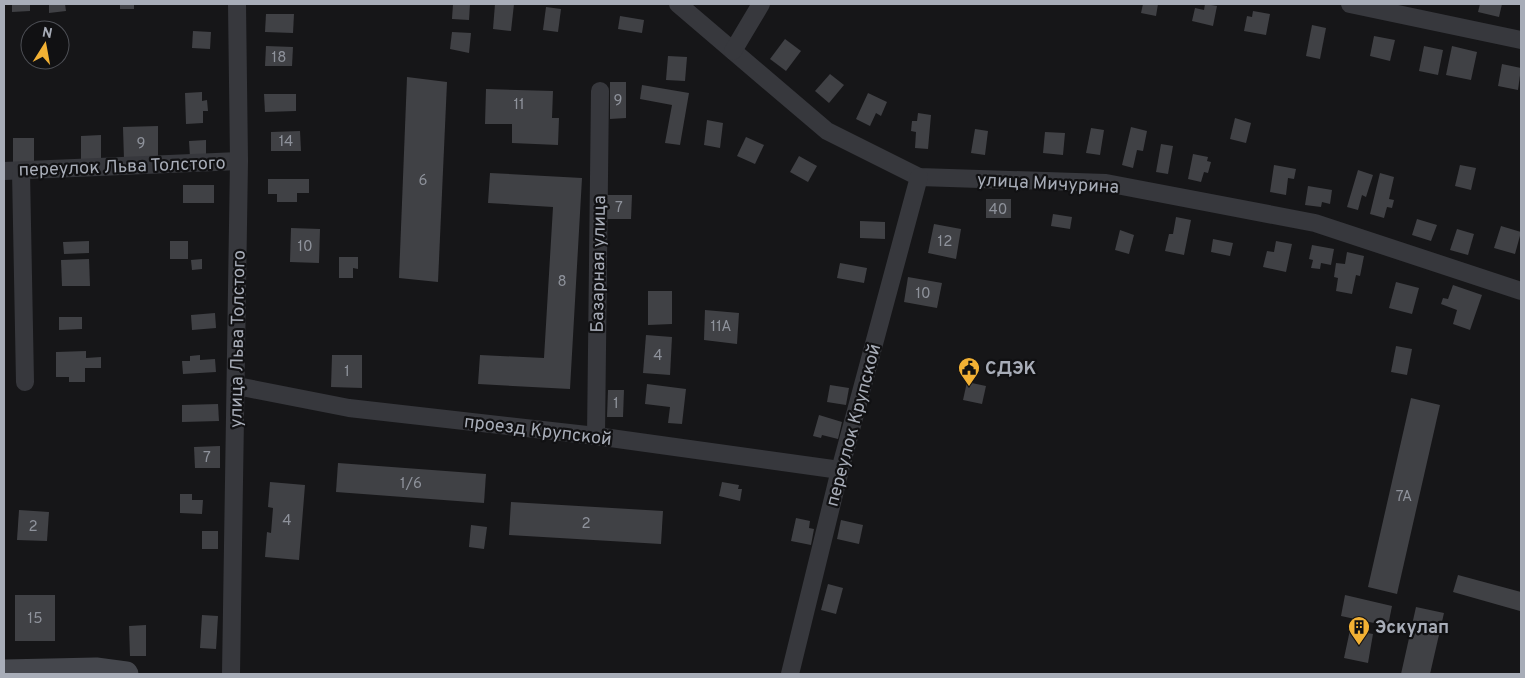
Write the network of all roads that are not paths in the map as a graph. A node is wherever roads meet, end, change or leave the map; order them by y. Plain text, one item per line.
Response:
1 (237, 4) edge
2 (678, 4) edge
3 (761, 4) edge
4 (1350, 4) edge
5 (1521, 40) edge
6 (733, 51) junction
7 (600, 91) dead end
8 (239, 161) junction
9 (4, 171) edge
10 (22, 171) junction
11 (919, 177) junction
12 (1521, 291) edge
13 (26, 382) dead end
14 (237, 386) junction
15 (596, 436) junction
16 (840, 470) junction
17 (4, 672) edge
18 (126, 674) edge
19 (232, 674) edge
20 (790, 674) edge

1 - 8 street, улица Льва Толстого
2 - 6 street, улица Мичурина
3 - 6 street
4 - 5 street
6 - 11 street, улица Мичурина
7 - 15 street, Базарная улица
8 - 10 street, переулок Льва Толстого
8 - 14 street, улица Льва Толстого
9 - 10 street, переулок Льва Толстого
10 - 13 street
11 - 12 street, улица Мичурина
11 - 16 street, переулок Крупской
14 - 15 street, проезд Крупской
14 - 19 street, улица Льва Толстого
15 - 16 street, проезд Крупской
16 - 20 street, переулок Крупской
17 - 18 main road

